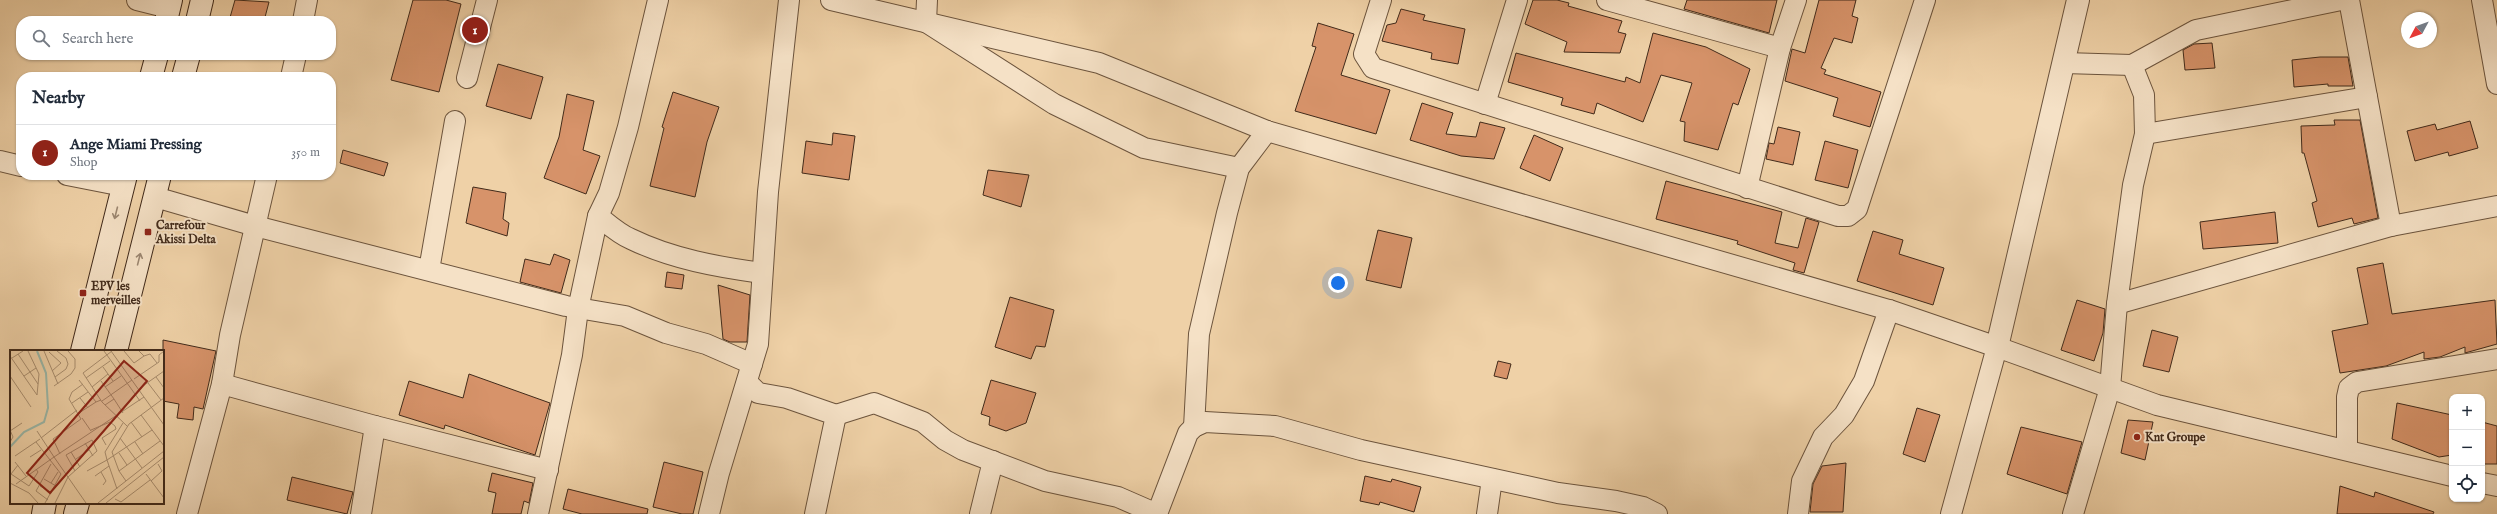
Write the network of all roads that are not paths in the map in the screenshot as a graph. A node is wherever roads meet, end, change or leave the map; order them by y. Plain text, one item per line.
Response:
1 (137, 0) edge
2 (202, 0) edge
3 (307, 0) edge
4 (487, 0) edge
5 (658, 0) edge
6 (790, 0) edge
7 (831, 0) edge
8 (927, 0) edge
9 (1381, 0) edge
10 (1517, 0) edge
11 (1607, 0) edge
12 (1796, 0) edge
13 (1925, 0) edge
14 (2078, 0) edge
15 (2341, 0) edge
16 (2349, 0) edge
17 (2482, 0) edge
18 (169, 10) edge
19 (198, 16) edge
20 (304, 16) edge
21 (926, 22) junction
22 (1780, 48) junction
23 (156, 60) edge
24 (188, 60) edge
25 (295, 60) edge
26 (2064, 63) junction
27 (2132, 65) junction
28 (152, 72) edge
29 (185, 72) edge
30 (292, 72) edge
31 (468, 78) dead end
32 (2497, 84) edge
33 (2367, 97) junction
34 (1485, 104) junction
35 (455, 121) dead end
36 (1267, 131) junction
37 (2144, 134) junction
38 (0, 162) edge
39 (16, 165) edge
40 (1238, 168) junction
41 (159, 180) edge
42 (266, 180) edge
43 (124, 181) edge
44 (1747, 188) junction
45 (155, 197) junction
46 (2497, 206) edge
47 (598, 216) junction
48 (255, 226) junction
49 (2391, 226) junction
50 (429, 270) junction
51 (762, 273) junction
52 (2118, 304) junction
53 (578, 309) junction
54 (1889, 310) junction
55 (1997, 347) junction
56 (82, 350) edge
57 (116, 350) edge
58 (2497, 359) edge
59 (750, 373) junction
60 (222, 384) junction
61 (2110, 388) junction
62 (836, 415) junction
63 (375, 426) junction
64 (1194, 427) junction
65 (2347, 449) junction
66 (993, 461) junction
67 (548, 470) junction
68 (2449, 475) edge
69 (1492, 479) junction
70 (2485, 483) edge
71 (2497, 486) edge
72 (45, 504) edge
73 (78, 504) edge
74 (43, 514) edge
75 (75, 514) edge
76 (187, 514) edge
77 (361, 514) edge
78 (538, 514) edge
79 (709, 514) edge
80 (815, 514) edge
81 (980, 514) edge
82 (1157, 514) edge
83 (1487, 514) edge
84 (1657, 514) edge
85 (1798, 514) edge
86 (1950, 514) edge
87 (2073, 514) edge

1 - 18 street
2 - 19 main road
3 - 20 street
4 - 31 street
5 - 47 street
6 - 51 street
7 - 21 street
8 - 21 street
9 - 34 street
10 - 34 street
11 - 22 street
12 - 22 street
13 - 44 street
14 - 26 main road
15 - 27 street
16 - 33 street
17 - 32 street
21 - 36 street
21 - 40 street
22 - 44 street
23 - 28 main road
24 - 29 main road
25 - 30 street
26 - 27 street
26 - 55 main road
27 - 37 street
33 - 37 street
33 - 49 street
34 - 44 street
35 - 50 street
36 - 40 street
36 - 54 street
37 - 52 street
38 - 39 street
40 - 64 street
41 - 45 main road
42 - 48 street
43 -> 56 main road
45 - 48 street
57 -> 45 main road
46 - 49 street
47 - 51 street
47 - 53 street
48 - 50 street
48 - 60 street
49 - 52 street
50 - 53 street
51 - 59 street
52 - 61 street
53 - 59 street
53 - 67 street
54 - 55 street
54 - 85 street
55 - 61 street
55 - 86 street
58 - 65 street
59 - 62 street
59 - 79 street
60 - 63 street
60 - 76 street
61 - 65 street
61 - 87 street
62 - 66 street
62 - 80 street
63 - 67 street
63 - 77 street
64 - 69 street
64 - 82 street
65 - 68 street
66 - 81 street
66 - 82 street
67 - 78 street
69 - 83 street
69 - 84 street
70 - 71 street
72 - 74 main road
73 - 75 main road

